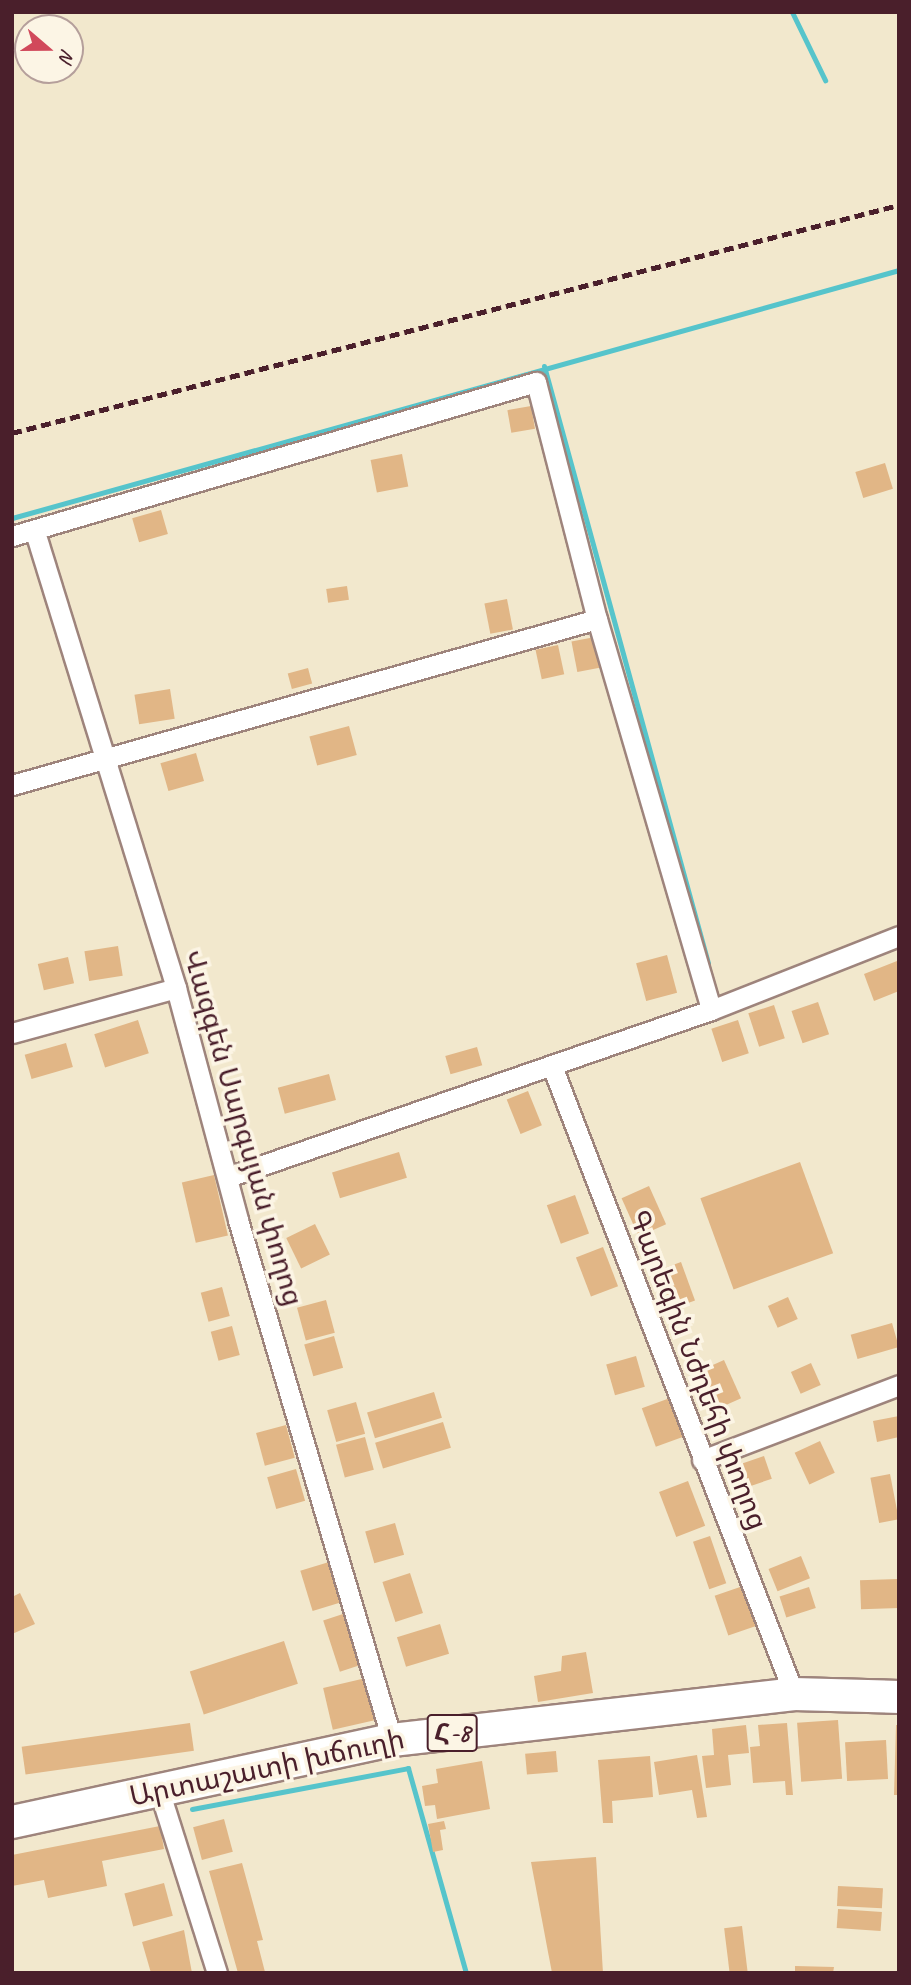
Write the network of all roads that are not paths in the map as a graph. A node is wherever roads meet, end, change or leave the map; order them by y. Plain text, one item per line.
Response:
1 (35, 532) junction
2 (12, 536) edge
3 (597, 619) junction
4 (105, 761) junction
5 (12, 785) edge
6 (899, 936) edge
7 (176, 988) junction
8 (711, 1010) junction
9 (12, 1033) edge
10 (552, 1066) junction
11 (228, 1177) junction
12 (899, 1385) edge
13 (702, 1460) junction
14 (794, 1694) junction
15 (899, 1697) edge
16 (391, 1740) junction
17 (159, 1790) junction
18 (13, 1822) edge
19 (217, 1973) edge

1 - 2 street
1 - 3 street
1 - 4 street, Վազգեն Սարգսյան փողոց
3 - 4 street
3 - 8 street
4 - 5 street
4 - 7 street, Վազգեն Սարգսյան փողոց
6 - 8 street
7 - 9 street
7 - 11 street, Վազգեն Սարգսյան փողոց
8 - 10 street
10 - 11 street
10 - 13 street, Գարեգին Նժդեհի փողոց
11 - 16 street, Վազգեն Սարգսյան փողոց
12 - 13 street
13 - 14 street, Գարեգին Նժդեհի փողոց
14 - 15 main road, Արտաշատի խճուղի / Հ-8
14 - 16 main road, Արտաշատի խճուղի / Հ-8
16 - 17 main road, Արտաշատի խճուղի / Հ-8
17 - 18 main road, Արտաշատի խճուղի / Հ-8
17 - 19 street

